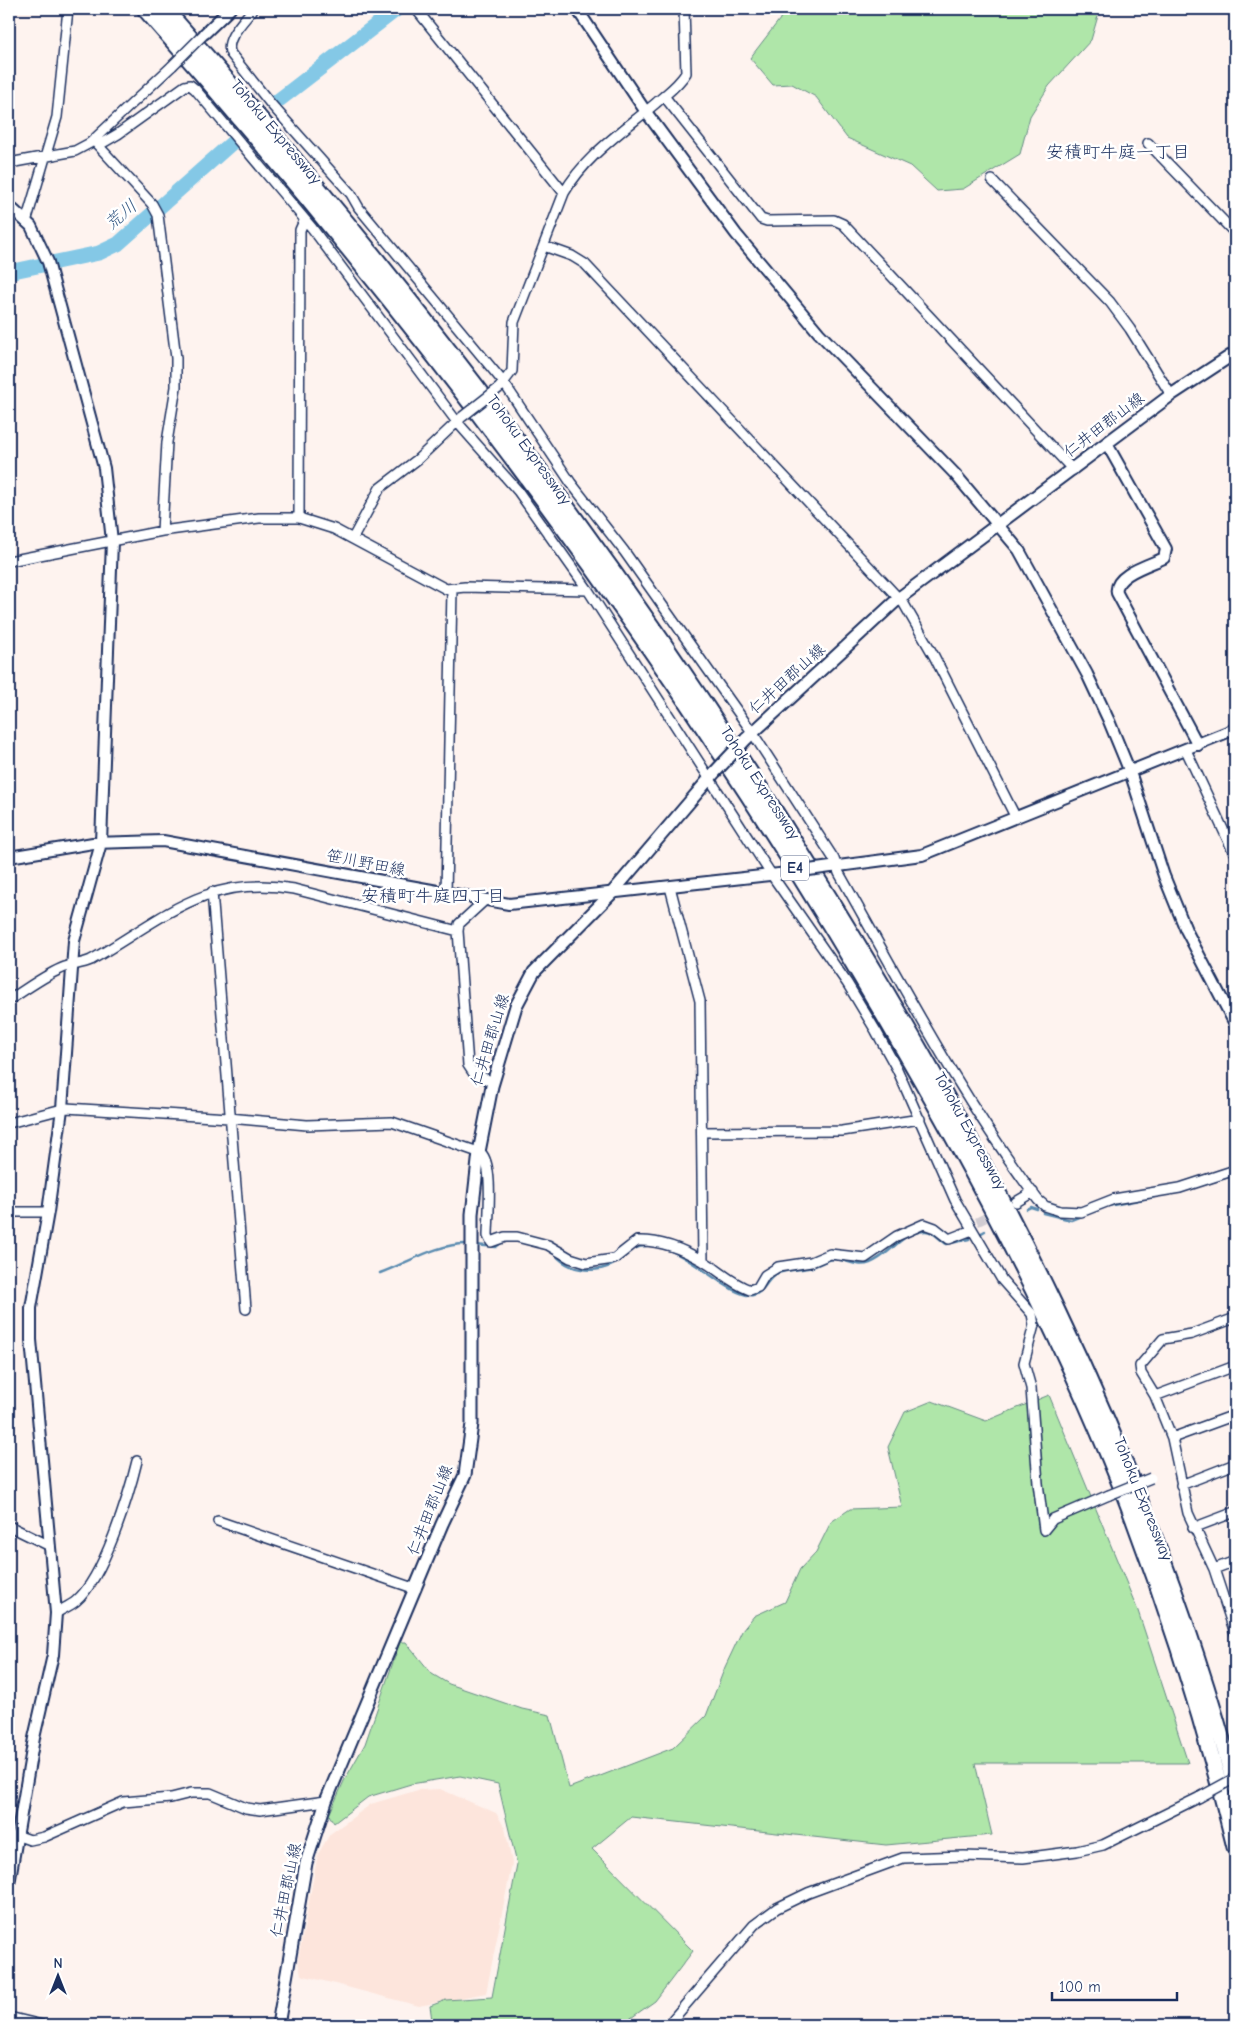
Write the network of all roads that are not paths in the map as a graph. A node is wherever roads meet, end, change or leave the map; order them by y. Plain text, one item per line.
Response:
1 (68, 9) edge
2 (145, 9) edge
3 (164, 9) edge
4 (230, 9) edge
5 (254, 9) edge
6 (416, 9) edge
7 (578, 9) edge
8 (684, 9) edge
9 (204, 34) joint
10 (664, 96) junction
11 (646, 112) junction
12 (96, 143) junction
13 (1148, 143) dead end
14 (47, 155) junction
15 (9, 163) edge
16 (992, 180) dead end
17 (564, 192) junction
18 (9, 206) edge
19 (304, 220) junction
20 (26, 222) junction
21 (1235, 233) edge
22 (544, 246) junction
23 (1235, 352) edge
24 (502, 385) junction
25 (1171, 395) junction
26 (460, 420) junction
27 (1107, 444) junction
28 (1073, 470) junction
29 (299, 518) junction
30 (998, 523) junction
31 (162, 531) junction
32 (353, 538) junction
33 (112, 541) junction
34 (9, 560) edge
35 (452, 589) junction
36 (588, 590) junction
37 (898, 599) junction
38 (1235, 729) edge
39 (749, 736) junction
40 (1198, 745) junction
41 (1186, 750) junction
42 (1130, 772) junction
43 (712, 775) junction
44 (1016, 818) junction
45 (101, 843) junction
46 (1235, 855) edge
47 (9, 857) edge
48 (834, 867) junction
49 (775, 874) junction
50 (670, 887) junction
51 (212, 892) junction
52 (446, 894) junction
53 (611, 894) junction
54 (484, 900) junction
55 (458, 931) junction
56 (72, 966) junction
57 (9, 1000) edge
58 (1235, 1024) edge
59 (493, 1082) junction
60 (62, 1109) junction
61 (230, 1118) junction
62 (920, 1119) junction
63 (9, 1123) edge
64 (702, 1132) junction
65 (479, 1152) junction
66 (1235, 1170) edge
67 (1033, 1192) junction
68 (1016, 1202) dead end
69 (9, 1212) edge
70 (48, 1212) junction
71 (973, 1226) junction
72 (703, 1261) junction
73 (246, 1309) dead end
74 (1235, 1318) edge
75 (1235, 1366) edge
76 (1155, 1396) junction
77 (1235, 1415) edge
78 (1172, 1438) junction
79 (137, 1461) dead end
80 (1235, 1464) edge
81 (1151, 1478) dead end
82 (1181, 1485) junction
83 (1235, 1512) edge
84 (218, 1521) dead end
85 (9, 1526) edge
86 (1194, 1528) junction
87 (50, 1546) junction
88 (1235, 1561) edge
89 (1214, 1568) junction
90 (416, 1589) junction
91 (1232, 1609) edge
92 (56, 1613) junction
93 (1235, 1633) edge
94 (1235, 1778) edge
95 (1235, 1786) edge
96 (326, 1801) junction
97 (16, 1835) junction
98 (1235, 1847) edge
99 (9, 1884) edge
100 (9, 2017) edge
101 (42, 2025) edge
102 (278, 2025) edge
103 (668, 2025) edge

1 - 14 street
2 - 98 highway, Tohoku Expressway / E4
3 - 95 highway, Tohoku Expressway / E4
4 - 9 street
5 - 24 street
6 - 17 street
7 - 11 street
8 - 10 street
9 - 12 street, bridge
10 - 11 street
10 - 28 street
11 - 17 street
11 - 30 street
12 - 14 street
12 - 19 street
12 - 31 street
13 - 21 street
14 - 15 street
14 - 20 street
16 - 25 street
17 - 22 street
18 - 20 street
19 - 26 street
19 - 29 street
20 - 33 street
22 - 24 street
22 - 37 street
23 - 25 main road, 仁井田郡山線
24 - 26 street, bridge
24 - 39 street
25 - 27 main road, 仁井田郡山線
26 - 32 street
26 - 36 street
27 - 28 main road, 仁井田郡山線
27 - 40 street
28 - 30 main road, 仁井田郡山線
29 - 31 street
29 - 32 street
30 - 37 main road, 仁井田郡山線
30 - 42 street
31 - 33 street
32 - 35 street
33 - 34 street
33 - 45 street
35 - 36 street
35 - 52 street
36 - 43 street
37 - 39 main road, 仁井田郡山線
37 - 44 street
38 - 40 street, 笹川野田線
39 - 43 main road, 仁井田郡山線, bridge
39 - 48 street
40 - 41 street, 笹川野田線
41 - 42 street, 笹川野田線
41 - 46 street
42 - 44 street, 笹川野田線
42 - 58 street
43 - 49 street
43 - 53 main road, 仁井田郡山線
44 - 48 street, 笹川野田線
45 - 47 street, 笹川野田線
45 - 52 street, 笹川野田線
45 - 56 street
48 - 49 street, 笹川野田線, bridge
48 - 67 street
49 - 50 street, 笹川野田線
49 - 62 street
50 - 53 street, 笹川野田線
50 - 64 street
51 - 55 street
51 - 56 street
51 - 61 street
52 - 54 street, 笹川野田線
53 - 54 street, 笹川野田線
53 - 59 main road, 仁井田郡山線
54 - 55 street
55 - 59 street
56 - 57 street
56 - 60 street
59 - 65 main road, 仁井田郡山線
60 - 61 street
60 - 63 street
60 - 70 street
61 - 65 street
61 - 73 street
62 - 64 street
62 - 71 street
64 - 72 street
65 - 72 street
65 - 90 main road, 仁井田郡山線
66 - 67 street
67 - 68 street
69 - 70 street
70 - 87 street
71 - 72 street
71 - 81 street, bridge
74 - 76 street
75 - 76 street
76 - 78 street
77 - 78 street
78 - 82 street
79 - 92 street
80 - 82 street
82 - 86 street
83 - 86 street
84 - 90 street
85 - 87 street
86 - 89 street
87 - 92 street
88 - 89 street
89 - 91 street
90 - 96 main road, 仁井田郡山線
91 - 93 street
92 - 97 street
94 - 103 street, bridge
96 - 97 street
96 - 102 main road, 仁井田郡山線
97 - 99 street
100 - 101 street

